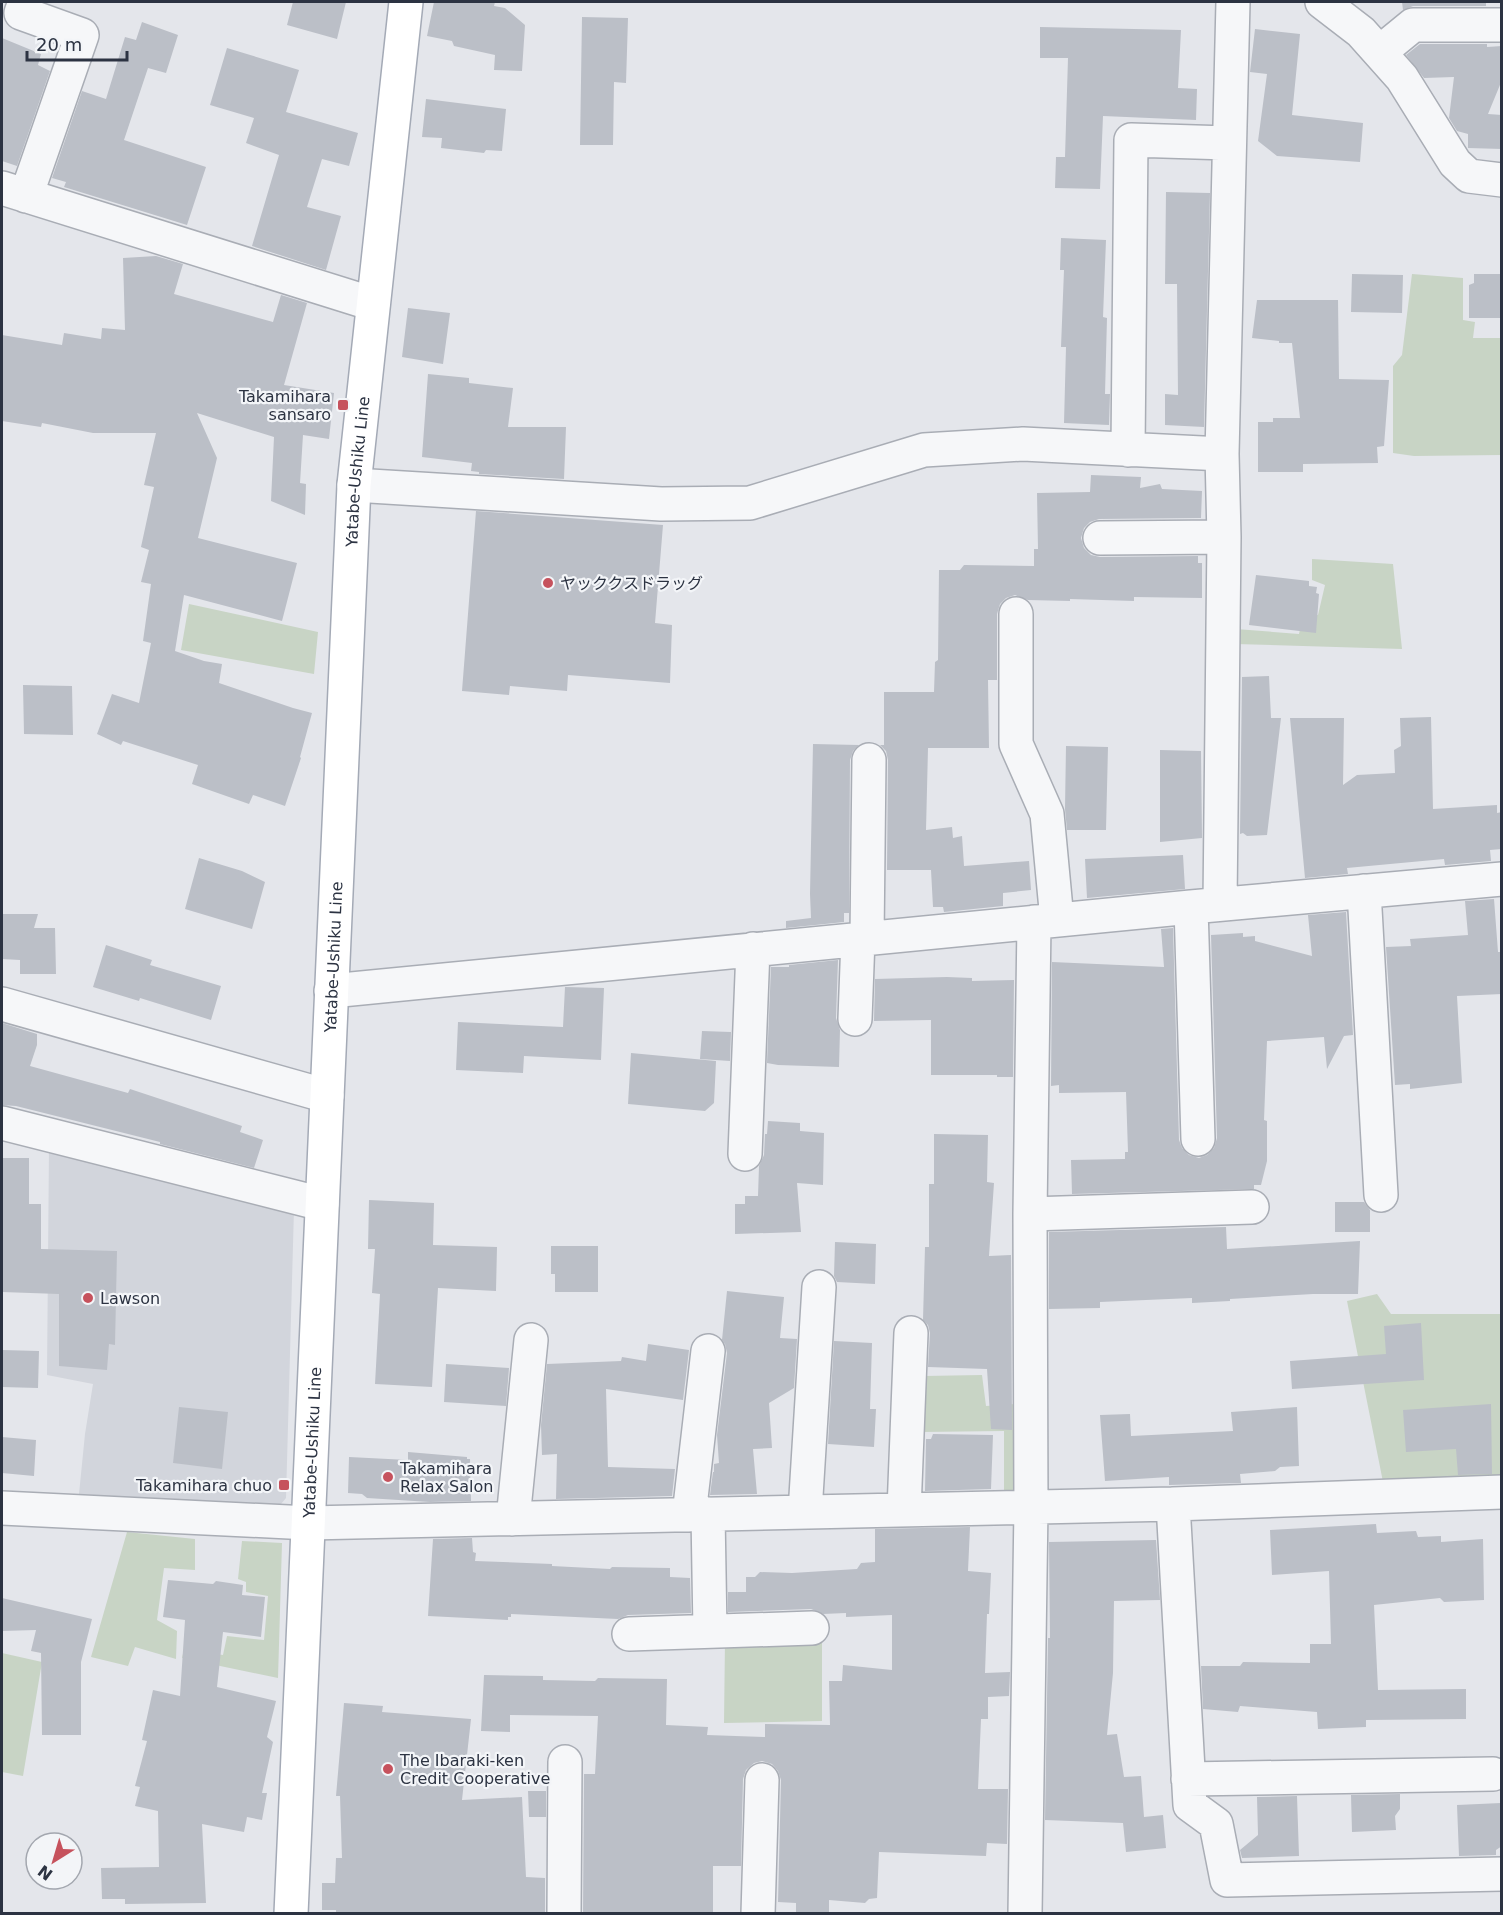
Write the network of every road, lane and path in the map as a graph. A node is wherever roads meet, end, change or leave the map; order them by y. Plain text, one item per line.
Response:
1 (25, 2) edge
2 (406, 2) edge
3 (1233, 2) edge
4 (1322, 2) edge
5 (1502, 25) edge
6 (1380, 52) junction
7 (1228, 143) junction
8 (1502, 180) edge
9 (14, 192) edge
10 (373, 304) junction
11 (1128, 450) junction
12 (1222, 454) junction
13 (354, 485) junction
14 (1224, 537) junction
15 (1100, 538) dead end
16 (1016, 614) dead end
17 (869, 760) dead end
18 (1502, 879) edge
19 (1364, 891) junction
20 (1205, 906) junction
21 (1046, 921) junction
22 (863, 939) junction
23 (753, 950) junction
24 (331, 991) junction
25 (2, 1004) edge
26 (855, 1019) dead end
27 (327, 1096) junction
28 (2, 1123) edge
29 (1198, 1139) dead end
30 (745, 1154) dead end
31 (1381, 1195) dead end
32 (322, 1204) junction
33 (1252, 1207) dead end
34 (1030, 1214) junction
35 (819, 1287) dead end
36 (910, 1333) dead end
37 (531, 1340) dead end
38 (708, 1351) dead end
39 (1502, 1492) edge
40 (1173, 1504) junction
41 (1031, 1507) junction
42 (2, 1508) edge
43 (904, 1510) junction
44 (805, 1512) junction
45 (699, 1515) junction
46 (513, 1519) junction
47 (309, 1523) junction
48 (812, 1628) dead end
49 (710, 1631) junction
50 (628, 1634) dead end
51 (565, 1762) dead end
52 (1493, 1774) dead end
53 (1188, 1779) junction
54 (762, 1780) dead end
55 (1502, 1874) edge
56 (291, 1914) edge
57 (564, 1914) edge
58 (758, 1914) edge
59 (1025, 1914) edge

1 - 9 street
2 - 10 main road, Yatabe-Ushiku Line
3 - 7 street
4 - 6 street
5 - 6 street
6 - 8 street
7 - 11 street
7 - 12 street
9 - 10 street
10 - 13 main road, Yatabe-Ushiku Line
11 - 12 street
11 - 13 street
12 - 14 street
13 - 24 main road, Yatabe-Ushiku Line
14 - 15 street
14 - 20 street
16 - 21 street
17 - 22 street
18 - 19 street
19 - 20 street
19 - 31 street
20 - 21 street
20 - 29 street
21 - 22 street
21 - 34 street
22 - 23 street
22 - 26 street
23 - 24 street
23 - 30 street
24 - 27 main road, Yatabe-Ushiku Line
25 - 27 street
27 - 32 main road, Yatabe-Ushiku Line
28 - 32 street
32 - 47 main road, Yatabe-Ushiku Line
33 - 34 street
34 - 41 street
35 - 44 street
36 - 43 street
37 - 46 street
38 - 45 street
39 - 40 street
40 - 41 street
40 - 53 street
41 - 43 street
41 - 59 street
42 - 47 street
43 - 44 street
44 - 45 street
45 - 46 street
45 - 49 street
46 - 47 street
47 - 56 main road, Yatabe-Ushiku Line
48 - 49 street
49 - 50 street
51 - 57 street
52 - 53 street
53 - 55 street
54 - 58 street

